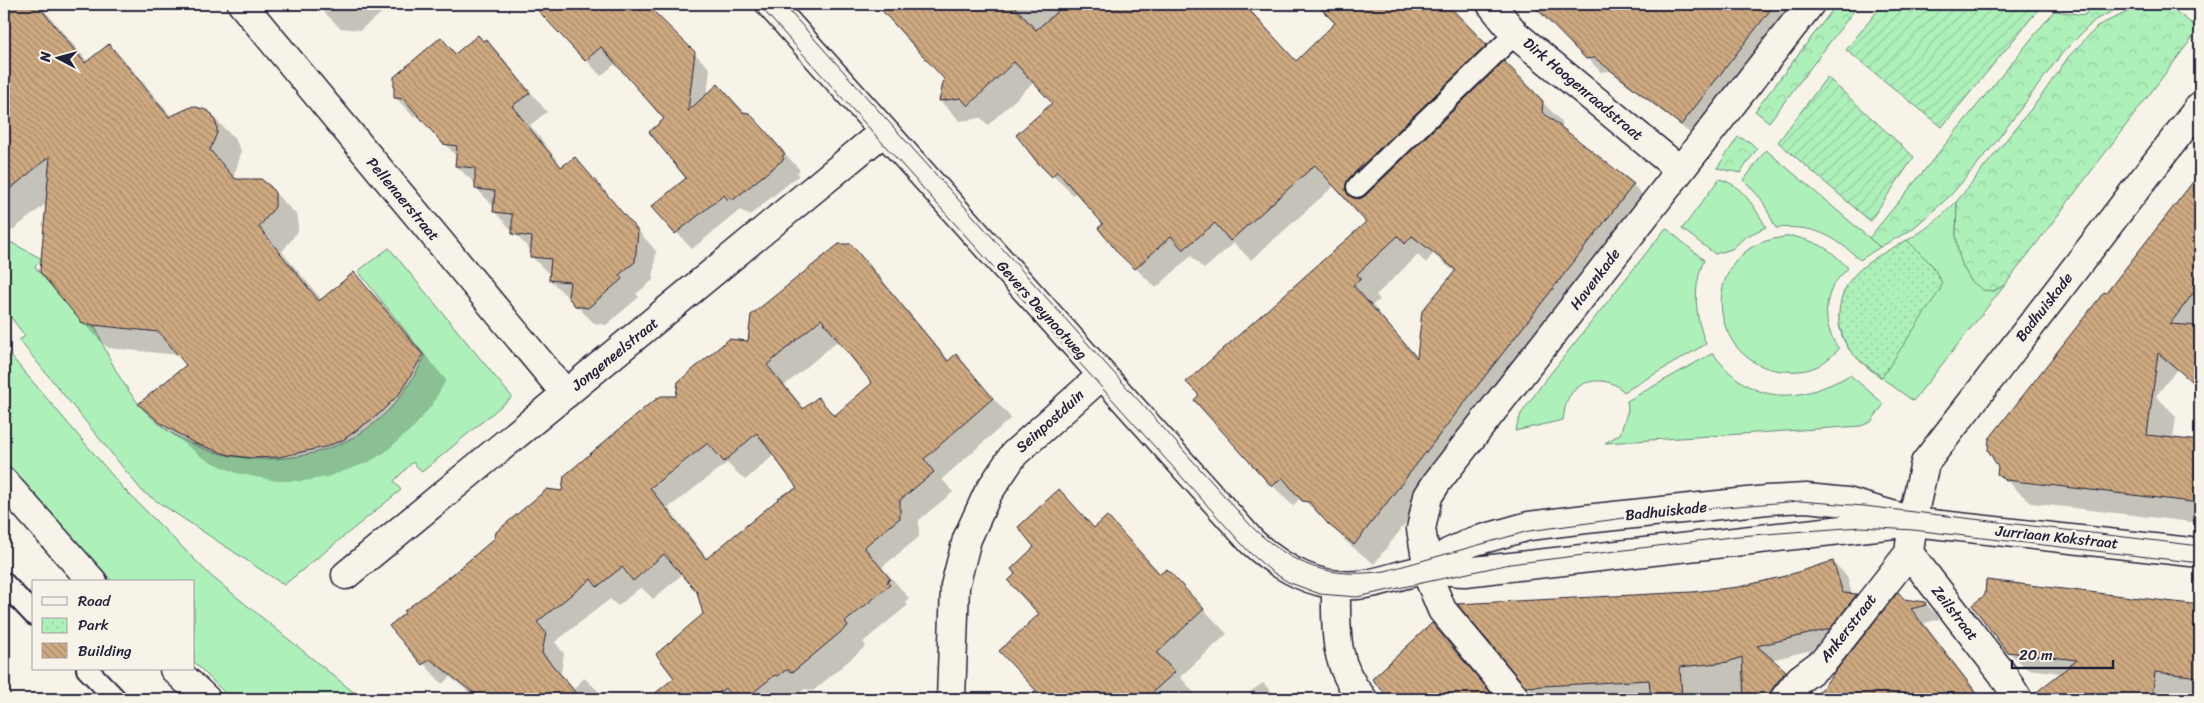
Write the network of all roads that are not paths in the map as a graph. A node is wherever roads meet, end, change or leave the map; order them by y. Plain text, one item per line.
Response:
1 (242, 4) edge
2 (770, 4) edge
3 (1491, 4) edge
4 (1810, 4) edge
5 (1516, 34) junction
6 (2200, 106) edge
7 (883, 132) junction
8 (1680, 170) junction
9 (1357, 187) dead end
10 (1101, 376) junction
11 (566, 394) junction
12 (4, 482) edge
13 (1913, 522) junction
14 (1909, 552) junction
15 (2200, 553) edge
16 (1426, 570) junction
17 (346, 575) dead end
18 (91, 580) edge
19 (4, 583) edge
20 (1336, 585) junction
21 (32, 613) edge
22 (87, 670) edge
23 (175, 670) edge
24 (116, 699) edge
25 (206, 699) edge
26 (950, 699) edge
27 (1363, 699) edge
28 (1516, 699) edge
29 (1784, 699) edge
30 (2018, 699) edge

1 - 11 street, Pellenaerstraat
2 - 7 street, Gevers Deynootweg
3 - 5 street, Dirk Hoogenraadstraat
4 - 8 street, Havenkade
5 - 8 street, Dirk Hoogenraadstraat
5 - 9 street
6 - 13 street, Badhuiskade
7 - 10 street, Gevers Deynootweg
7 - 11 street, Jongeneelstraat
8 - 16 street, Havenkade
10 - 20 street, Gevers Deynootweg
10 - 26 street, Seinpostduin
11 - 17 street, Jongeneelstraat
12 - 18 street
13 - 14 street
13 - 15 street, Jurriaan Kokstraat
13 - 16 street, Badhuiskade
13 - 16 street, Badhuiskade
14 - 29 street, Ankerstraat
14 - 30 street, Zeilstraat
16 - 20 street, Badhuiskade
16 - 28 street
19 - 21 street
20 - 27 street
22 - 24 street
23 - 25 street

